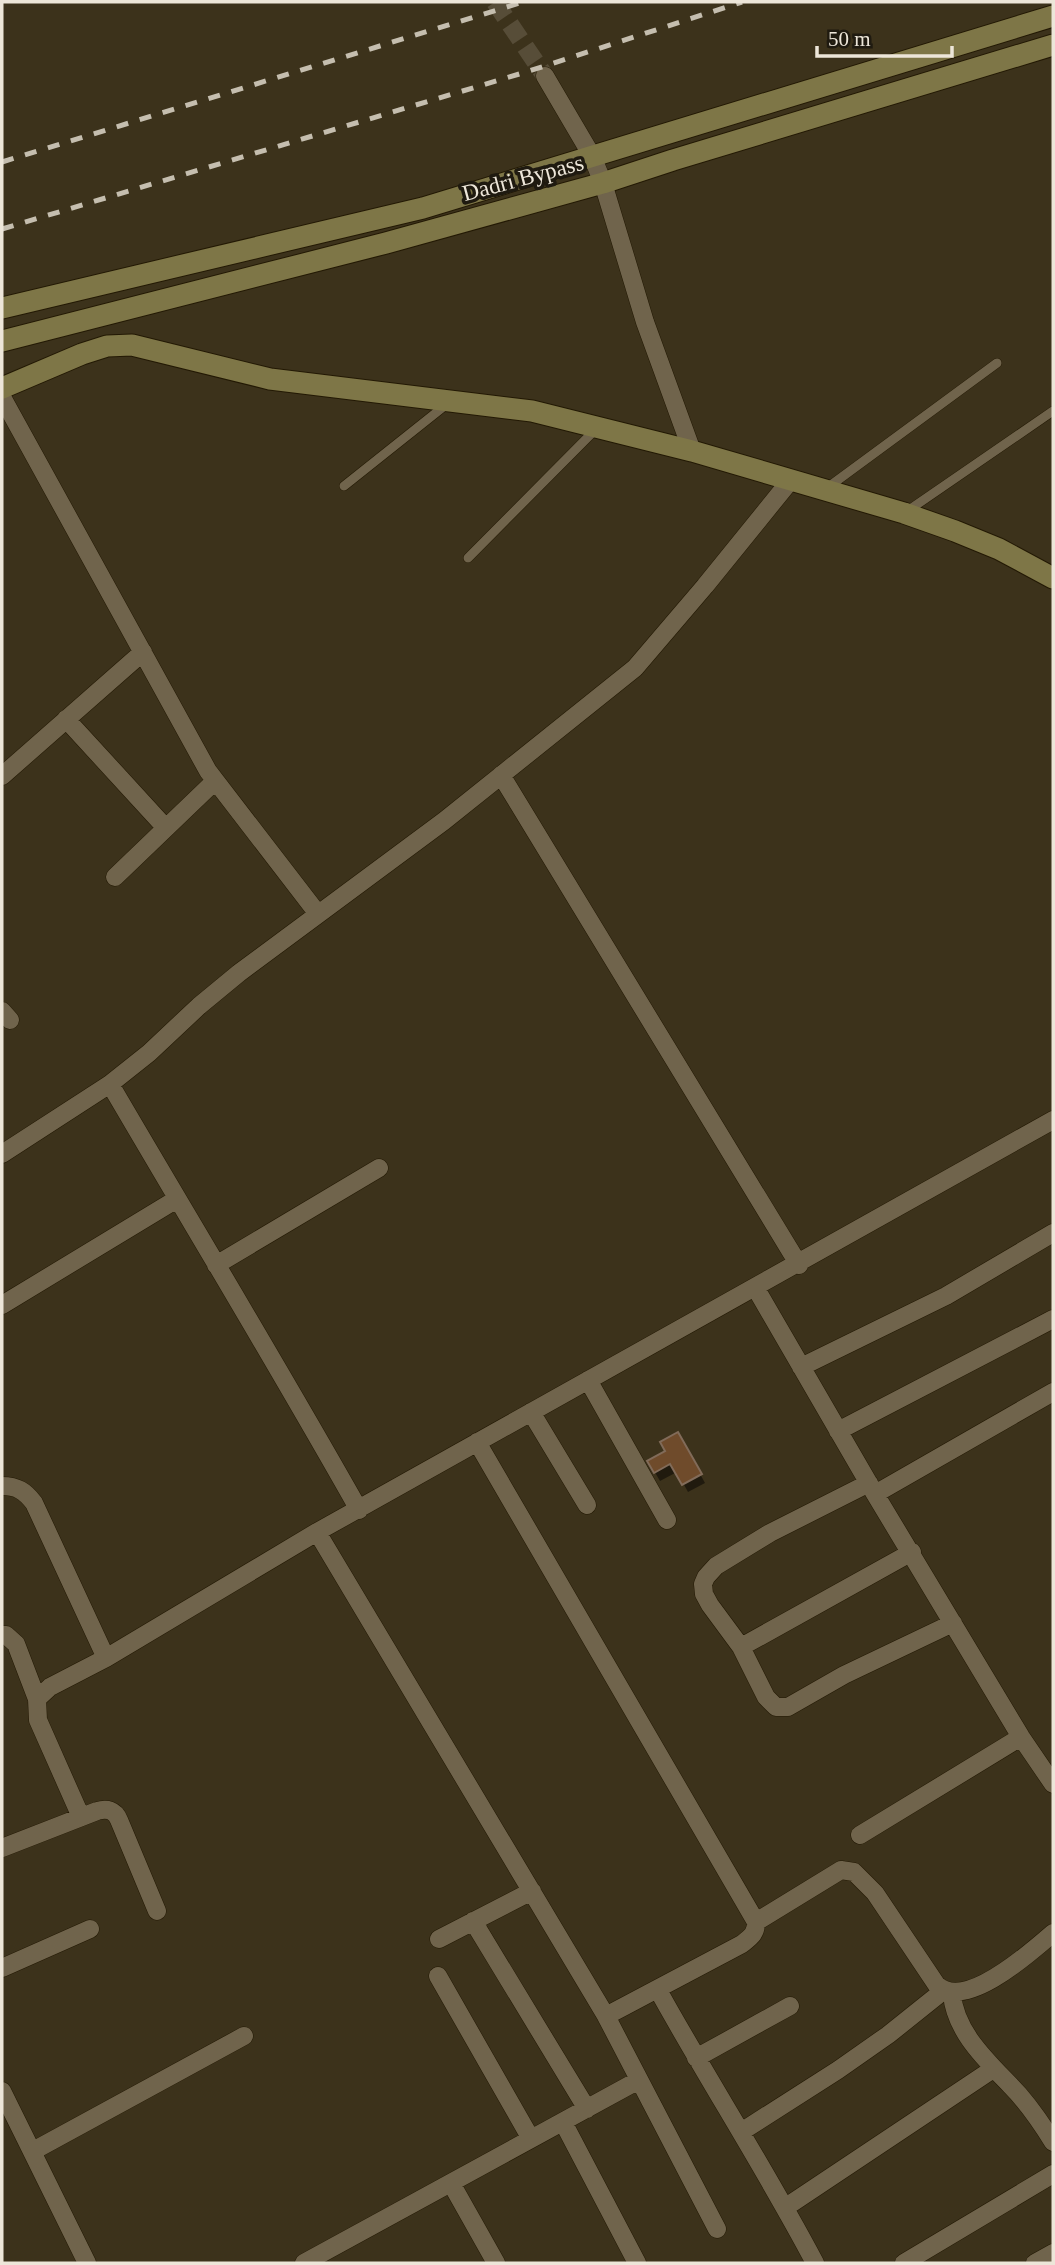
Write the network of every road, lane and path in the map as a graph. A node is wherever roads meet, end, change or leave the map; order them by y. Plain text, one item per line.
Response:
1 (1053, 16) edge
2 (1053, 45) edge
3 (545, 76) tunnel mouth
4 (592, 156) junction
5 (603, 183) junction
6 (2, 308) edge
7 (2, 341) edge
8 (997, 363) dead end
9 (2, 388) edge
10 (2, 397) edge
11 (452, 401) junction
12 (1053, 411) edge
13 (597, 427) junction
14 (692, 451) junction
15 (790, 481) junction
16 (344, 486) dead end
17 (824, 490) junction
18 (904, 513) junction
19 (468, 558) dead end
20 (1053, 578) edge
21 (143, 652) junction
22 (66, 719) junction
23 (501, 775) junction
24 (2, 776) edge
25 (215, 780) junction
26 (165, 827) junction
27 (115, 877) dead end
28 (318, 914) junction
29 (110, 1084) junction
30 (1052, 1124) edge
31 (2, 1154) edge
32 (379, 1168) dead end
33 (177, 1199) junction
34 (1053, 1233) edge
35 (216, 1265) junction
36 (799, 1265) junction
37 (755, 1287) junction
38 (2, 1305) edge
39 (1053, 1319) edge
40 (801, 1367) junction
41 (588, 1380) junction
42 (1053, 1392) edge
43 (531, 1412) junction
44 (838, 1431) junction
45 (478, 1441) junction
46 (2, 1486) edge
47 (872, 1489) junction
48 (586, 1505) dead end
49 (359, 1510) junction
50 (667, 1520) dead end
51 (317, 1532) junction
52 (912, 1552) junction
53 (953, 1623) junction
54 (2, 1635) edge
55 (741, 1647) junction
56 (106, 1658) junction
57 (37, 1699) junction
58 (1021, 1737) junction
59 (1053, 1784) edge
60 (81, 1817) junction
61 (860, 1835) dead end
62 (2, 1848) edge
63 (532, 1891) junction
64 (157, 1911) dead end
65 (473, 1922) junction
66 (756, 1922) junction
67 (90, 1929) dead end
68 (1053, 1933) edge
69 (439, 1939) dead end
70 (2, 1968) edge
71 (438, 1976) dead end
72 (658, 1990) junction
73 (947, 1992) junction
74 (790, 2006) dead end
75 (606, 2016) junction
76 (244, 2036) dead end
77 (696, 2057) junction
78 (993, 2069) junction
79 (639, 2080) junction
80 (2, 2091) edge
81 (587, 2109) junction
82 (563, 2122) junction
83 (741, 2132) junction
84 (531, 2139) junction
85 (1053, 2142) edge
86 (33, 2151) junction
87 (1053, 2174) edge
88 (451, 2183) junction
89 (786, 2207) junction
90 (716, 2229) dead end
91 (1053, 2253) edge
92 (812, 2262) edge
93 (87, 2263) edge
94 (304, 2263) edge
95 (496, 2263) edge
96 (637, 2263) edge
97 (904, 2263) edge
98 (1035, 2263) edge

1 - 4 main road, Dadri Bypass
2 - 5 main road, Dadri Bypass
3 - 4 street
4 - 5 street
4 - 6 main road, Dadri Bypass
5 - 7 main road, Dadri Bypass
5 - 14 street
8 - 17 lane
9 - 11 main road
10 - 21 street
11 - 13 main road
11 - 16 lane
12 - 18 lane
13 - 14 main road
13 - 19 lane
14 - 15 main road
15 - 17 main road
15 - 23 street
17 - 18 main road
18 - 20 main road
21 - 22 street
21 - 25 street
22 - 24 street
22 - 26 street
23 - 28 street
23 - 36 street
25 - 26 street
25 - 28 street
26 - 27 street
28 - 29 street
29 - 31 street
29 - 33 street
30 - 36 street
32 - 35 street
33 - 35 street
33 - 38 street
34 - 40 street
35 - 49 street
36 - 37 street
37 - 40 street
37 - 41 street
39 - 44 street
40 - 44 street
41 - 43 street
41 - 50 street
42 - 47 street
43 - 45 street
43 - 48 street
44 - 47 street
45 - 49 street
45 - 66 street
46 - 56 street
47 - 52 street
47 - 55 street
49 - 51 street
51 - 56 street
51 - 63 street
52 - 53 street
52 - 55 street
53 - 55 street
53 - 58 street
54 - 57 street
56 - 57 street
57 - 60 street
58 - 59 street
58 - 61 street
60 - 62 street
60 - 64 street
63 - 65 street
63 - 75 street
65 - 69 street
65 - 81 street
66 - 72 street
66 - 73 street
67 - 70 street
68 - 73 street
71 - 84 street
72 - 75 street
72 - 77 street
73 - 78 street
73 - 83 street
74 - 77 street
75 - 79 street
76 - 86 street
77 - 83 street
78 - 85 street
78 - 89 street
79 - 81 street
79 - 90 street
80 - 86 street
81 - 82 street
82 - 84 street
82 - 96 street
83 - 89 street
84 - 88 street
86 - 93 street
87 - 97 street
88 - 94 street
88 - 95 street
89 - 92 street
91 - 98 street

